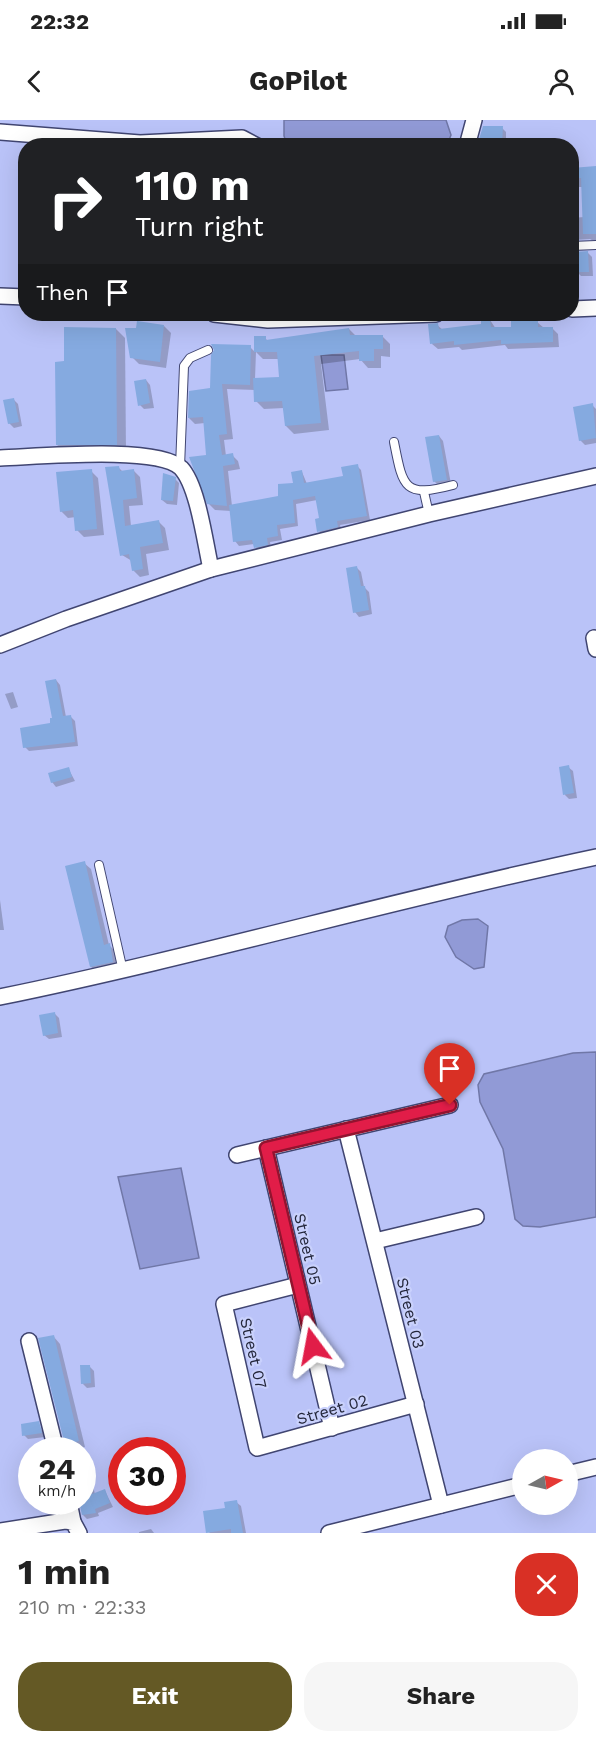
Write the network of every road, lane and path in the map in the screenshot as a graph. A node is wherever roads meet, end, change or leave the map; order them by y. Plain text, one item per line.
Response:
1 (474, 120) edge
2 (0, 132) edge
3 (76, 138) edge
4 (469, 138) edge
5 (596, 245) edge
6 (579, 246) edge
7 (0, 296) edge
8 (18, 297) edge
9 (596, 308) edge
10 (579, 309) edge
11 (208, 350) dead end
12 (394, 442) dead end
13 (0, 458) edge
14 (180, 468) junction
15 (596, 476) edge
16 (453, 485) dead end
17 (424, 492) junction
18 (429, 514) junction
19 (211, 569) junction
20 (0, 645) edge
21 (596, 857) edge
22 (99, 865) dead end
23 (123, 971) junction
24 (0, 997) edge
25 (450, 1105) dead end
26 (346, 1129) junction
27 (266, 1148) junction
28 (237, 1155) dead end
29 (476, 1217) dead end
30 (375, 1241) junction
31 (298, 1285) junction
32 (30, 1341) dead end
33 (416, 1404) junction
34 (332, 1428) junction
35 (53, 1437) edge
36 (257, 1448) joint
37 (596, 1467) edge
38 (578, 1471) edge
39 (512, 1487) edge
40 (441, 1505) junction
41 (76, 1527) edge
42 (0, 1531) edge
43 (329, 1533) edge

1 - 4 street
2 - 3 street
5 - 6 lane
7 - 8 street
9 - 10 street
11 - 14 lane
12 - 17 lane
13 - 14 street
14 - 19 street
15 - 18 street
16 - 17 lane
17 - 18 lane
18 - 19 street
19 - 20 street
21 - 23 street
22 - 23 lane
23 - 24 street
25 - 26 street
26 - 27 street
26 - 30 street, Street 03
27 - 28 street
27 - 31 street, Street 05
29 - 30 street
30 - 33 street, Street 03
31 - 34 street, Street 05
31 - 36 street, Street 07
32 - 35 street
33 - 34 street, Street 02
33 - 40 street, Street 03
34 - 36 street, Street 02
37 - 38 street
39 - 40 street
40 - 43 street
41 - 42 street

